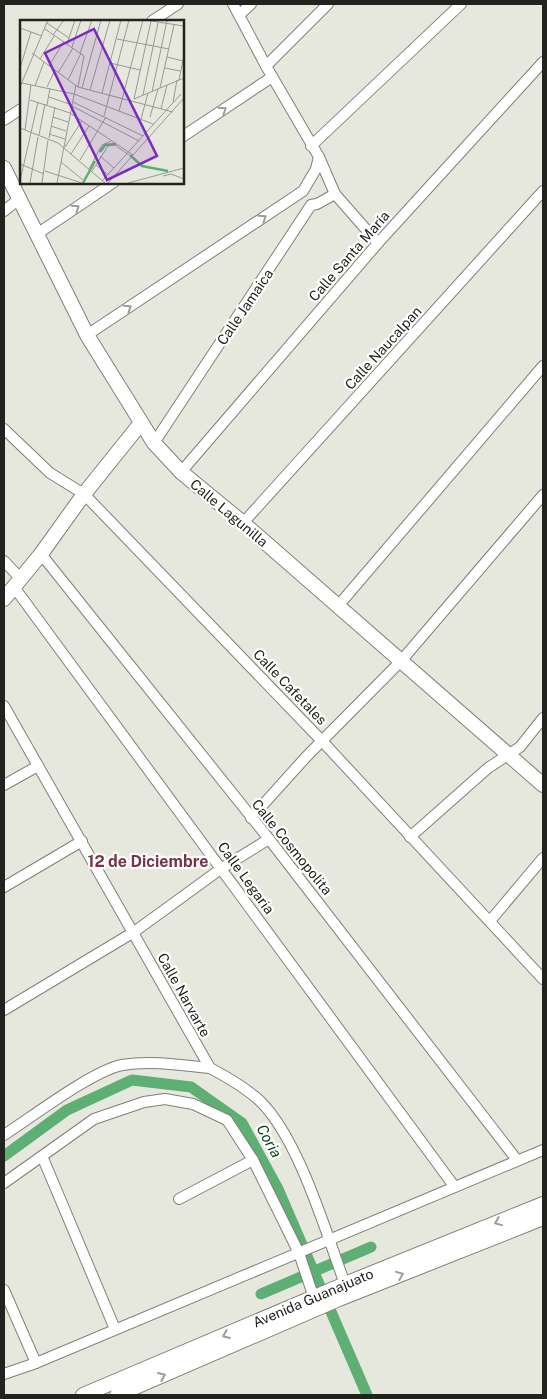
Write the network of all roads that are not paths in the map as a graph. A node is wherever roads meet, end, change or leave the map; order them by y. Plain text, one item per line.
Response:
1 (178, 4) edge
2 (233, 4) edge
3 (251, 4) edge
4 (328, 4) edge
5 (461, 4) edge
6 (240, 15) junction
7 (154, 20) edge
8 (543, 62) edge
9 (266, 66) junction
10 (272, 77) junction
11 (20, 110) edge
12 (4, 120) edge
13 (184, 136) edge
14 (311, 146) junction
15 (319, 157) junction
16 (4, 168) edge
17 (111, 184) edge
18 (303, 191) junction
19 (543, 191) edge
20 (335, 194) junction
21 (19, 199) junction
22 (312, 205) junction
23 (4, 211) edge
24 (37, 234) junction
25 (378, 243) junction
26 (87, 335) junction
27 (542, 371) edge
28 (141, 423) junction
29 (4, 429) edge
30 (154, 443) junction
31 (181, 472) junction
32 (84, 494) junction
33 (543, 495) edge
34 (243, 523) junction
35 (41, 554) junction
36 (4, 561) edge
37 (18, 583) junction
38 (4, 598) edge
39 (338, 606) junction
40 (401, 661) junction
41 (4, 706) edge
42 (543, 718) edge
43 (322, 741) junction
44 (509, 755) junction
45 (38, 766) junction
46 (4, 785) edge
47 (543, 785) edge
48 (251, 818) junction
49 (410, 837) junction
50 (269, 839) junction
51 (82, 841) junction
52 (543, 858) edge
53 (222, 868) junction
54 (4, 887) edge
55 (490, 921) junction
56 (134, 932) junction
57 (543, 979) edge
58 (4, 1010) edge
59 (210, 1068) junction
60 (4, 1135) edge
61 (543, 1150) edge
62 (42, 1156) junction
63 (253, 1160) junction
64 (517, 1160) junction
65 (4, 1183) edge
66 (454, 1186) junction
67 (179, 1199) dead end
68 (543, 1204) edge
69 (543, 1218) edge
70 (329, 1243) junction
71 (301, 1255) junction
72 (343, 1280) junction
73 (4, 1290) edge
74 (319, 1300) junction
75 (115, 1328) junction
76 (36, 1363) junction
77 (4, 1374) edge
78 (83, 1395) edge
79 (117, 1395) edge

1 - 7 street
2 - 6 street
3 - 6 street
4 - 9 street
5 - 14 street
6 - 9 street
8 - 25 street, Calle Santa María
9 - 10 street
13 -> 10 street
10 - 14 street
11 - 12 street
14 - 15 street
15 - 18 street
15 - 20 street
16 - 21 street, Calle Lagunilla
24 -> 17 street
18 - 22 street
26 -> 18 street
19 - 34 street, Calle Naucalpan
20 - 22 street
20 - 25 street
21 - 23 street
21 - 24 street, Calle Lagunilla
22 - 30 street, Calle Jamaica
24 - 26 street, Calle Lagunilla
25 - 31 street, Calle Santa María
26 - 28 street, Calle Lagunilla
27 - 39 street
28 - 30 street, Calle Lagunilla
28 - 32 street
29 - 32 street, Calle Cafetales
30 - 31 street, Calle Lagunilla
31 - 34 street, Calle Lagunilla
32 - 35 street
32 - 43 street, Calle Cafetales
33 - 40 street
34 - 39 street, Calle Lagunilla
35 - 37 street
35 - 48 street, Calle Cosmopolita
36 - 37 street, Calle Legaria
37 - 38 street
37 - 53 street, Calle Legaria
39 - 40 street, Calle Lagunilla
40 - 43 street
40 - 44 street, Calle Lagunilla
41 - 45 street, Calle Narvarte
42 - 44 street
43 - 48 street
43 - 49 street, Calle Cafetales
44 - 47 street, Calle Lagunilla
44 - 49 street
45 - 46 street
45 - 51 street, Calle Narvarte
48 - 50 street, Calle Cosmopolita
49 - 55 street, Calle Cafetales
50 - 53 street
50 - 64 street, Calle Cosmopolita
51 - 54 street
51 - 56 street, Calle Narvarte
52 - 55 street
53 - 56 street
53 - 66 street, Calle Legaria
55 - 57 street, Calle Cafetales
56 - 58 street
56 - 59 street, Calle Narvarte
59 - 60 street
59 - 70 street, Calle Narvarte
61 - 64 street
62 - 63 street
62 - 65 street
62 - 75 street
63 - 67 street
63 - 71 street
64 - 66 street
66 - 70 street
68 -> 72 street, Avenida Guanajuato
74 -> 69 street, Avenida Guanajuato
70 - 71 street
70 - 72 street, Calle Narvarte
71 - 74 street
71 - 75 street
72 - 74 street, Avenida Guanajuato
73 - 76 street
74 -> 78 street, Avenida Guanajuato
79 -> 74 street, Avenida Guanajuato
75 - 76 street
76 - 77 street

